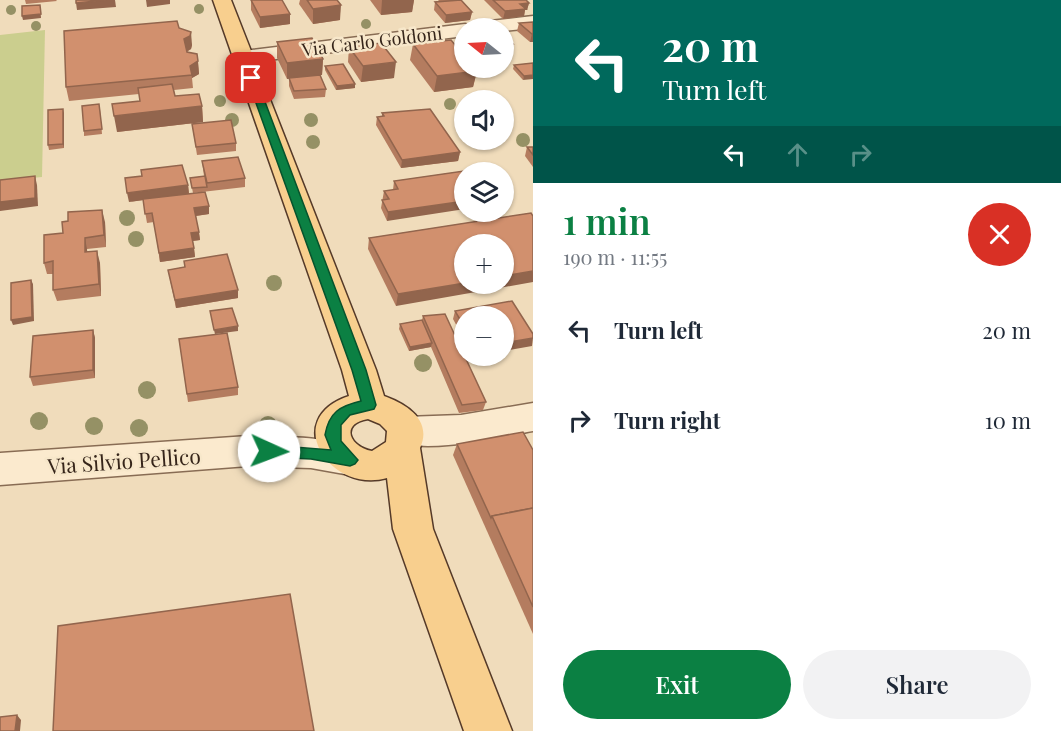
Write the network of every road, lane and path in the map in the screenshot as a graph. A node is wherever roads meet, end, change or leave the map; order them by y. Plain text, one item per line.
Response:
1 (222, 0) edge
2 (533, 22) edge
3 (514, 24) edge
4 (454, 31) edge
5 (243, 57) junction
6 (353, 411) junction
7 (533, 417) edge
8 (404, 441) junction
9 (248, 451) junction
10 (356, 462) junction
11 (0, 469) edge
12 (413, 529) junction
13 (488, 731) edge

1 - 5 main road
2 - 3 street
4 - 5 street, Via Carlo Goldoni
5 - 6 main road
6 - 8 main road
6 - 9 street, Via Silvio Pellico
6 - 10 main road
7 - 8 street
8 - 10 main road
8 - 12 main road
9 - 10 street, Via Silvio Pellico
9 - 11 street, Via Silvio Pellico
10 - 12 main road
12 - 13 main road

